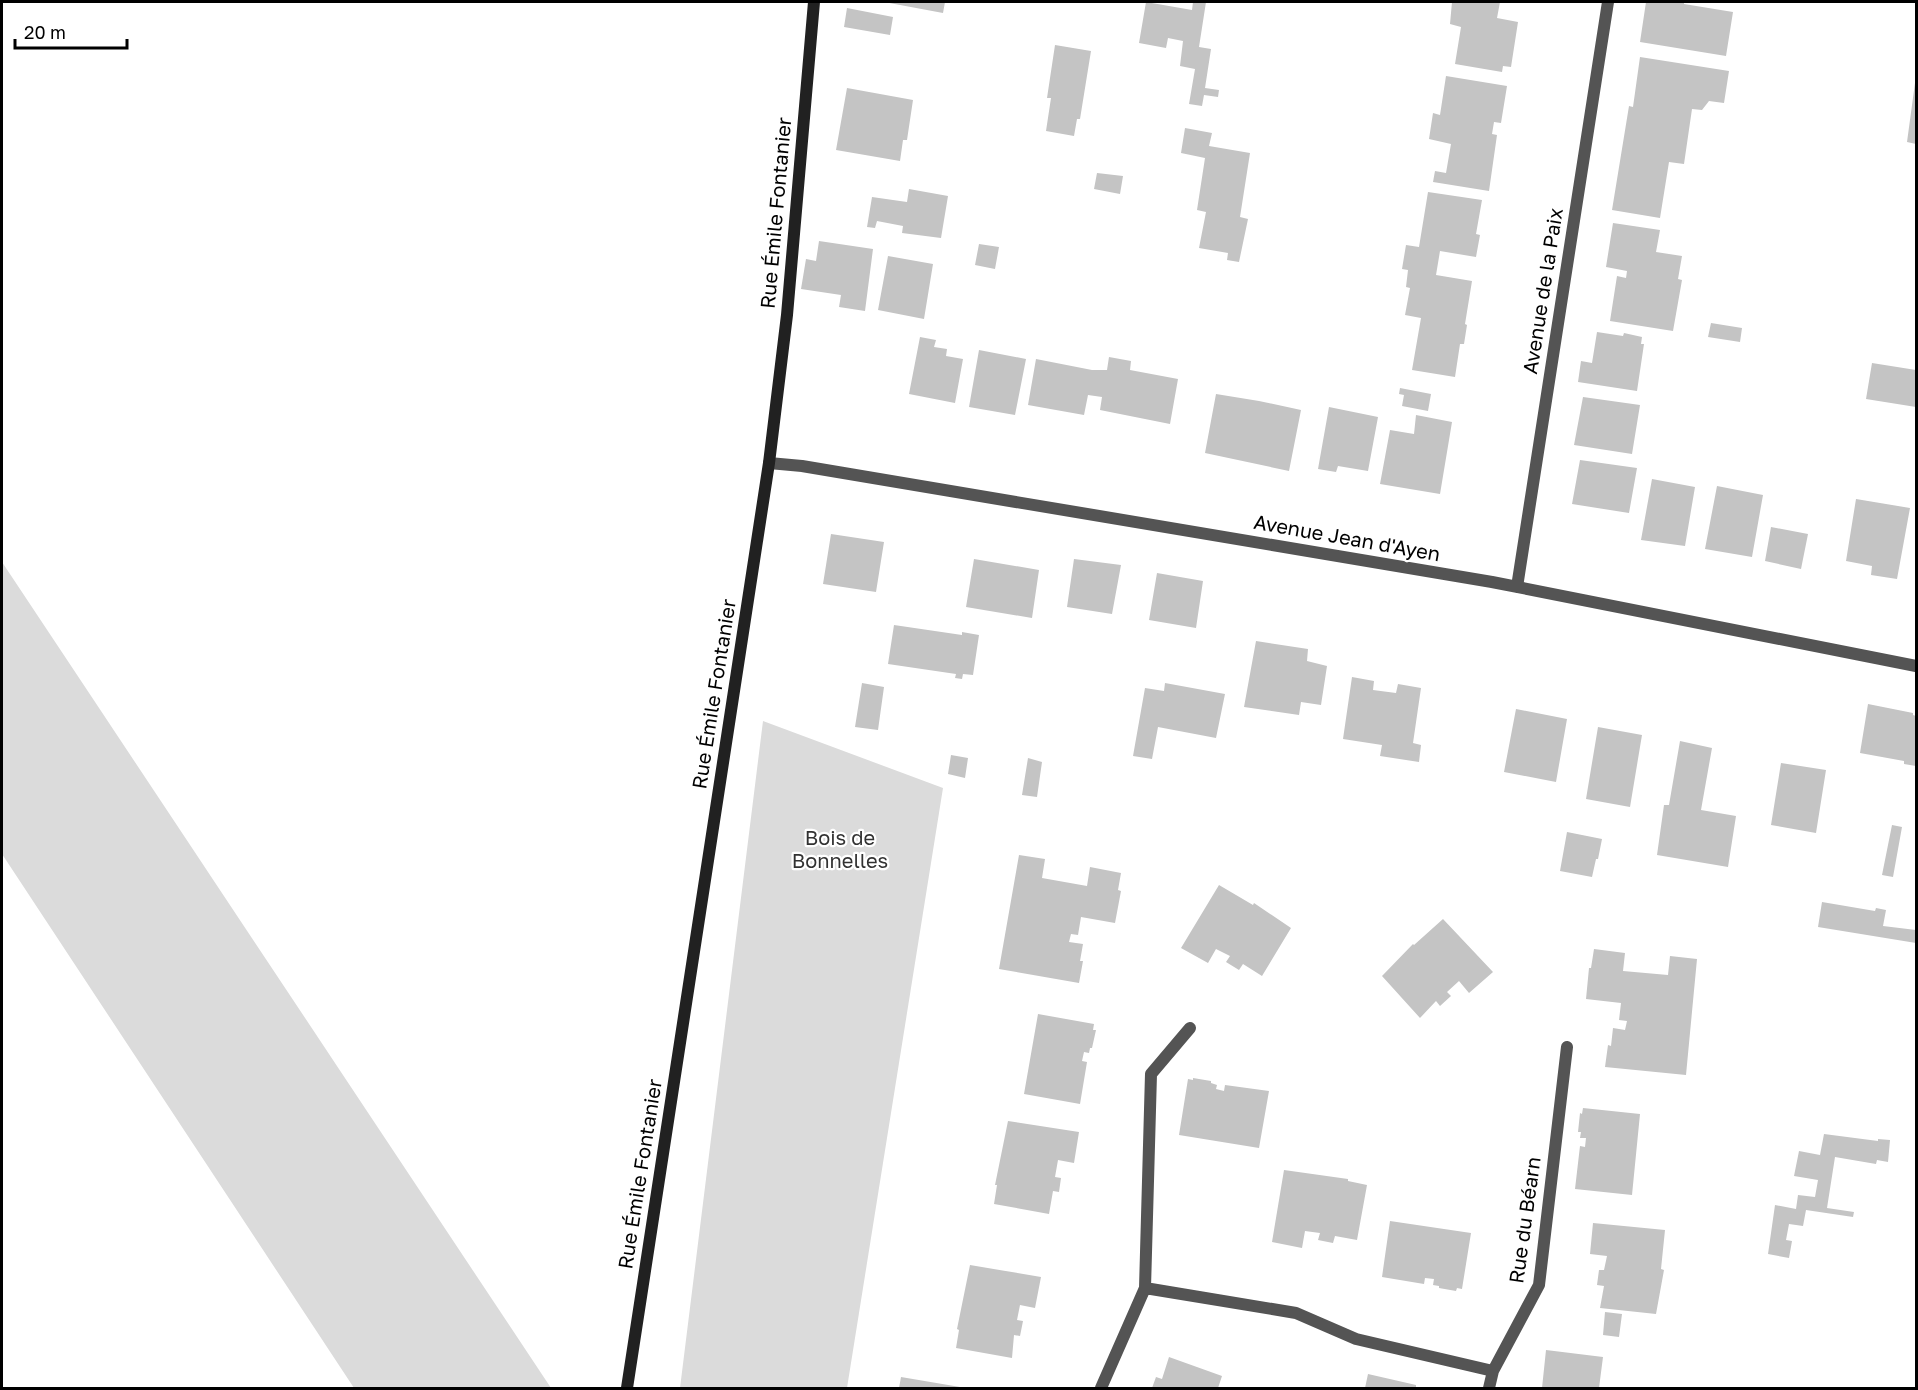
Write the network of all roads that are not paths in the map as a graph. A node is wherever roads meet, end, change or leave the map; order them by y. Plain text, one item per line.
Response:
1 (814, 2) edge
2 (1608, 2) edge
3 (769, 463) junction
4 (1517, 587) junction
5 (1917, 666) edge
6 (1190, 1028) dead end
7 (1567, 1047) dead end
8 (1145, 1288) junction
9 (1493, 1371) junction
10 (627, 1389) edge
11 (1101, 1389) edge
12 (1489, 1389) edge

1 - 3 street, Rue Émile Fontanier
2 - 4 street, Avenue de la Paix
3 - 4 street, Avenue Jean d'Ayen
3 - 10 street, Rue Émile Fontanier
4 - 5 street, Avenue Jean d'Ayen
6 - 8 street
7 - 9 street, Rue du Béarn
8 - 9 street
8 - 11 street
9 - 12 street, Rue du Béarn

